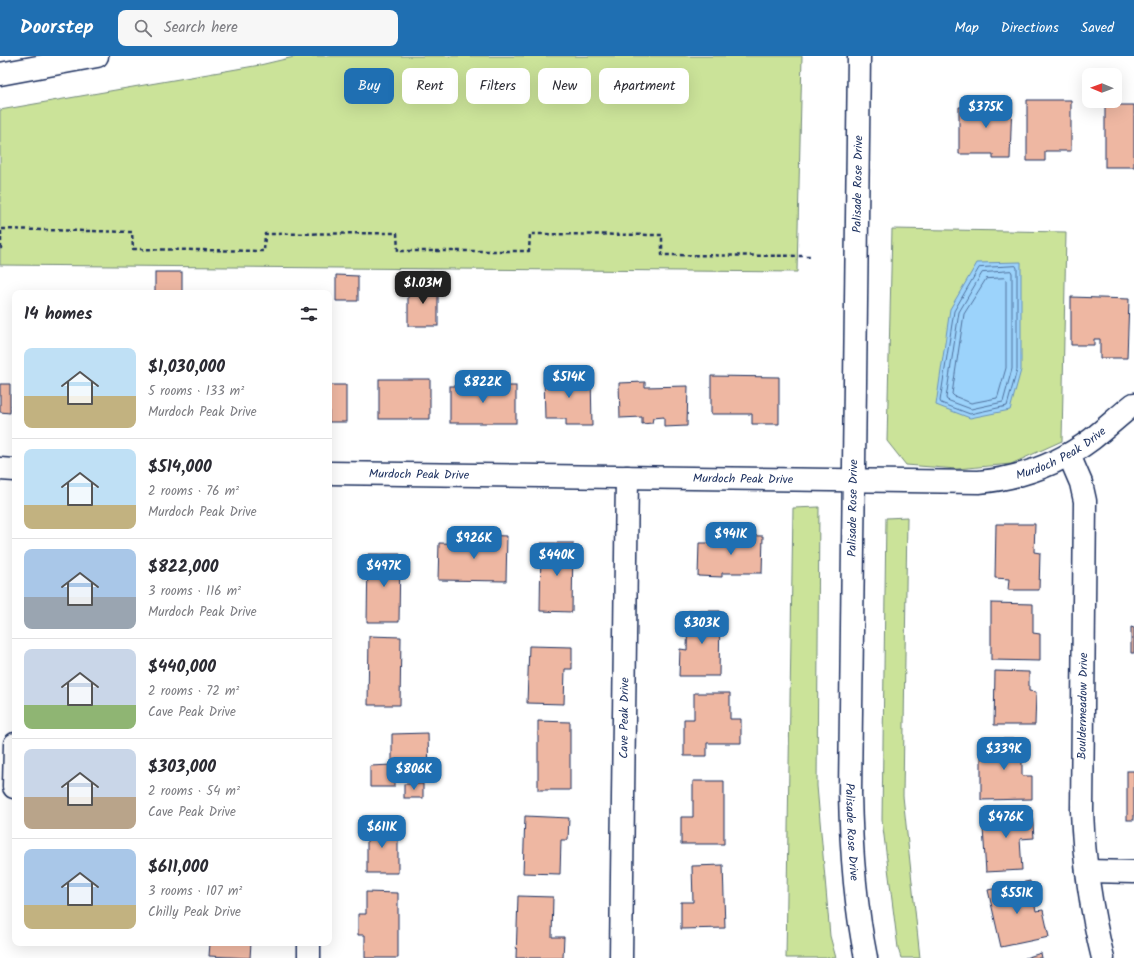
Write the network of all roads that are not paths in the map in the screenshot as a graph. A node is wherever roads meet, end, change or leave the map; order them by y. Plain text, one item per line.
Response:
1 (97, 56) edge
2 (860, 56) edge
3 (0, 74) edge
4 (1134, 404) edge
5 (1069, 455) junction
6 (0, 469) edge
7 (12, 470) edge
8 (332, 474) edge
9 (627, 477) junction
10 (853, 482) junction
11 (1087, 871) junction
12 (1134, 872) edge
13 (309, 946) edge
14 (309, 958) edge
15 (621, 958) edge
16 (866, 958) edge
17 (1103, 958) edge

1 - 3 main road
2 - 10 main road, Palisade Rose Drive
4 - 5 main road, Murdoch Peak Drive
5 - 10 main road, Murdoch Peak Drive
5 - 11 main road, Bouldermeadow Drive
6 - 7 main road
8 - 9 main road, Murdoch Peak Drive
9 - 10 main road, Murdoch Peak Drive
9 - 15 main road, Cave Peak Drive
10 - 16 main road, Palisade Rose Drive
11 - 12 main road
11 - 17 main road, Bouldermeadow Drive
13 - 14 main road

